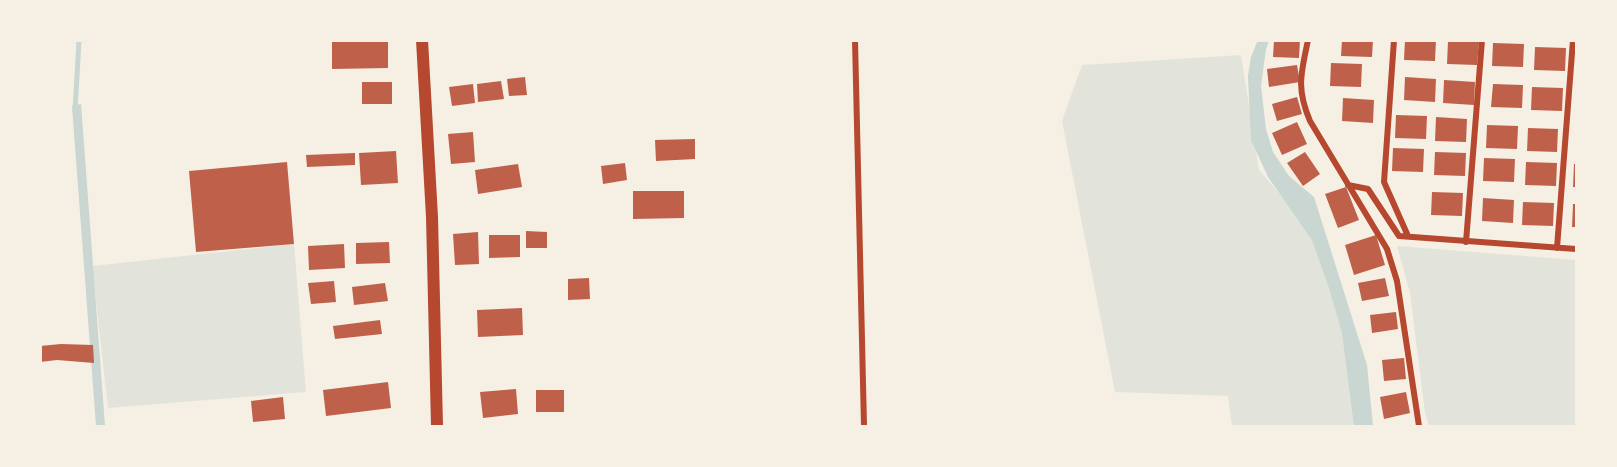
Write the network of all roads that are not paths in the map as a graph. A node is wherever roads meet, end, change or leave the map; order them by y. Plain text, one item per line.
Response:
1 (422, 40) edge
2 (855, 40) edge
3 (1308, 40) edge
4 (1394, 40) edge
5 (1482, 40) edge
6 (1573, 40) edge
7 (1348, 185) junction
8 (1408, 236) junction
9 (1466, 242) junction
10 (1557, 248) junction
11 (1576, 249) edge
12 (437, 426) edge
13 (864, 426) edge
14 (1419, 426) edge

1 - 12 main road
2 - 13 street
3 - 7 street
4 - 8 street
5 - 9 street
6 - 10 street
7 - 8 street
7 - 14 street
8 - 9 street
9 - 10 street
10 - 11 street

